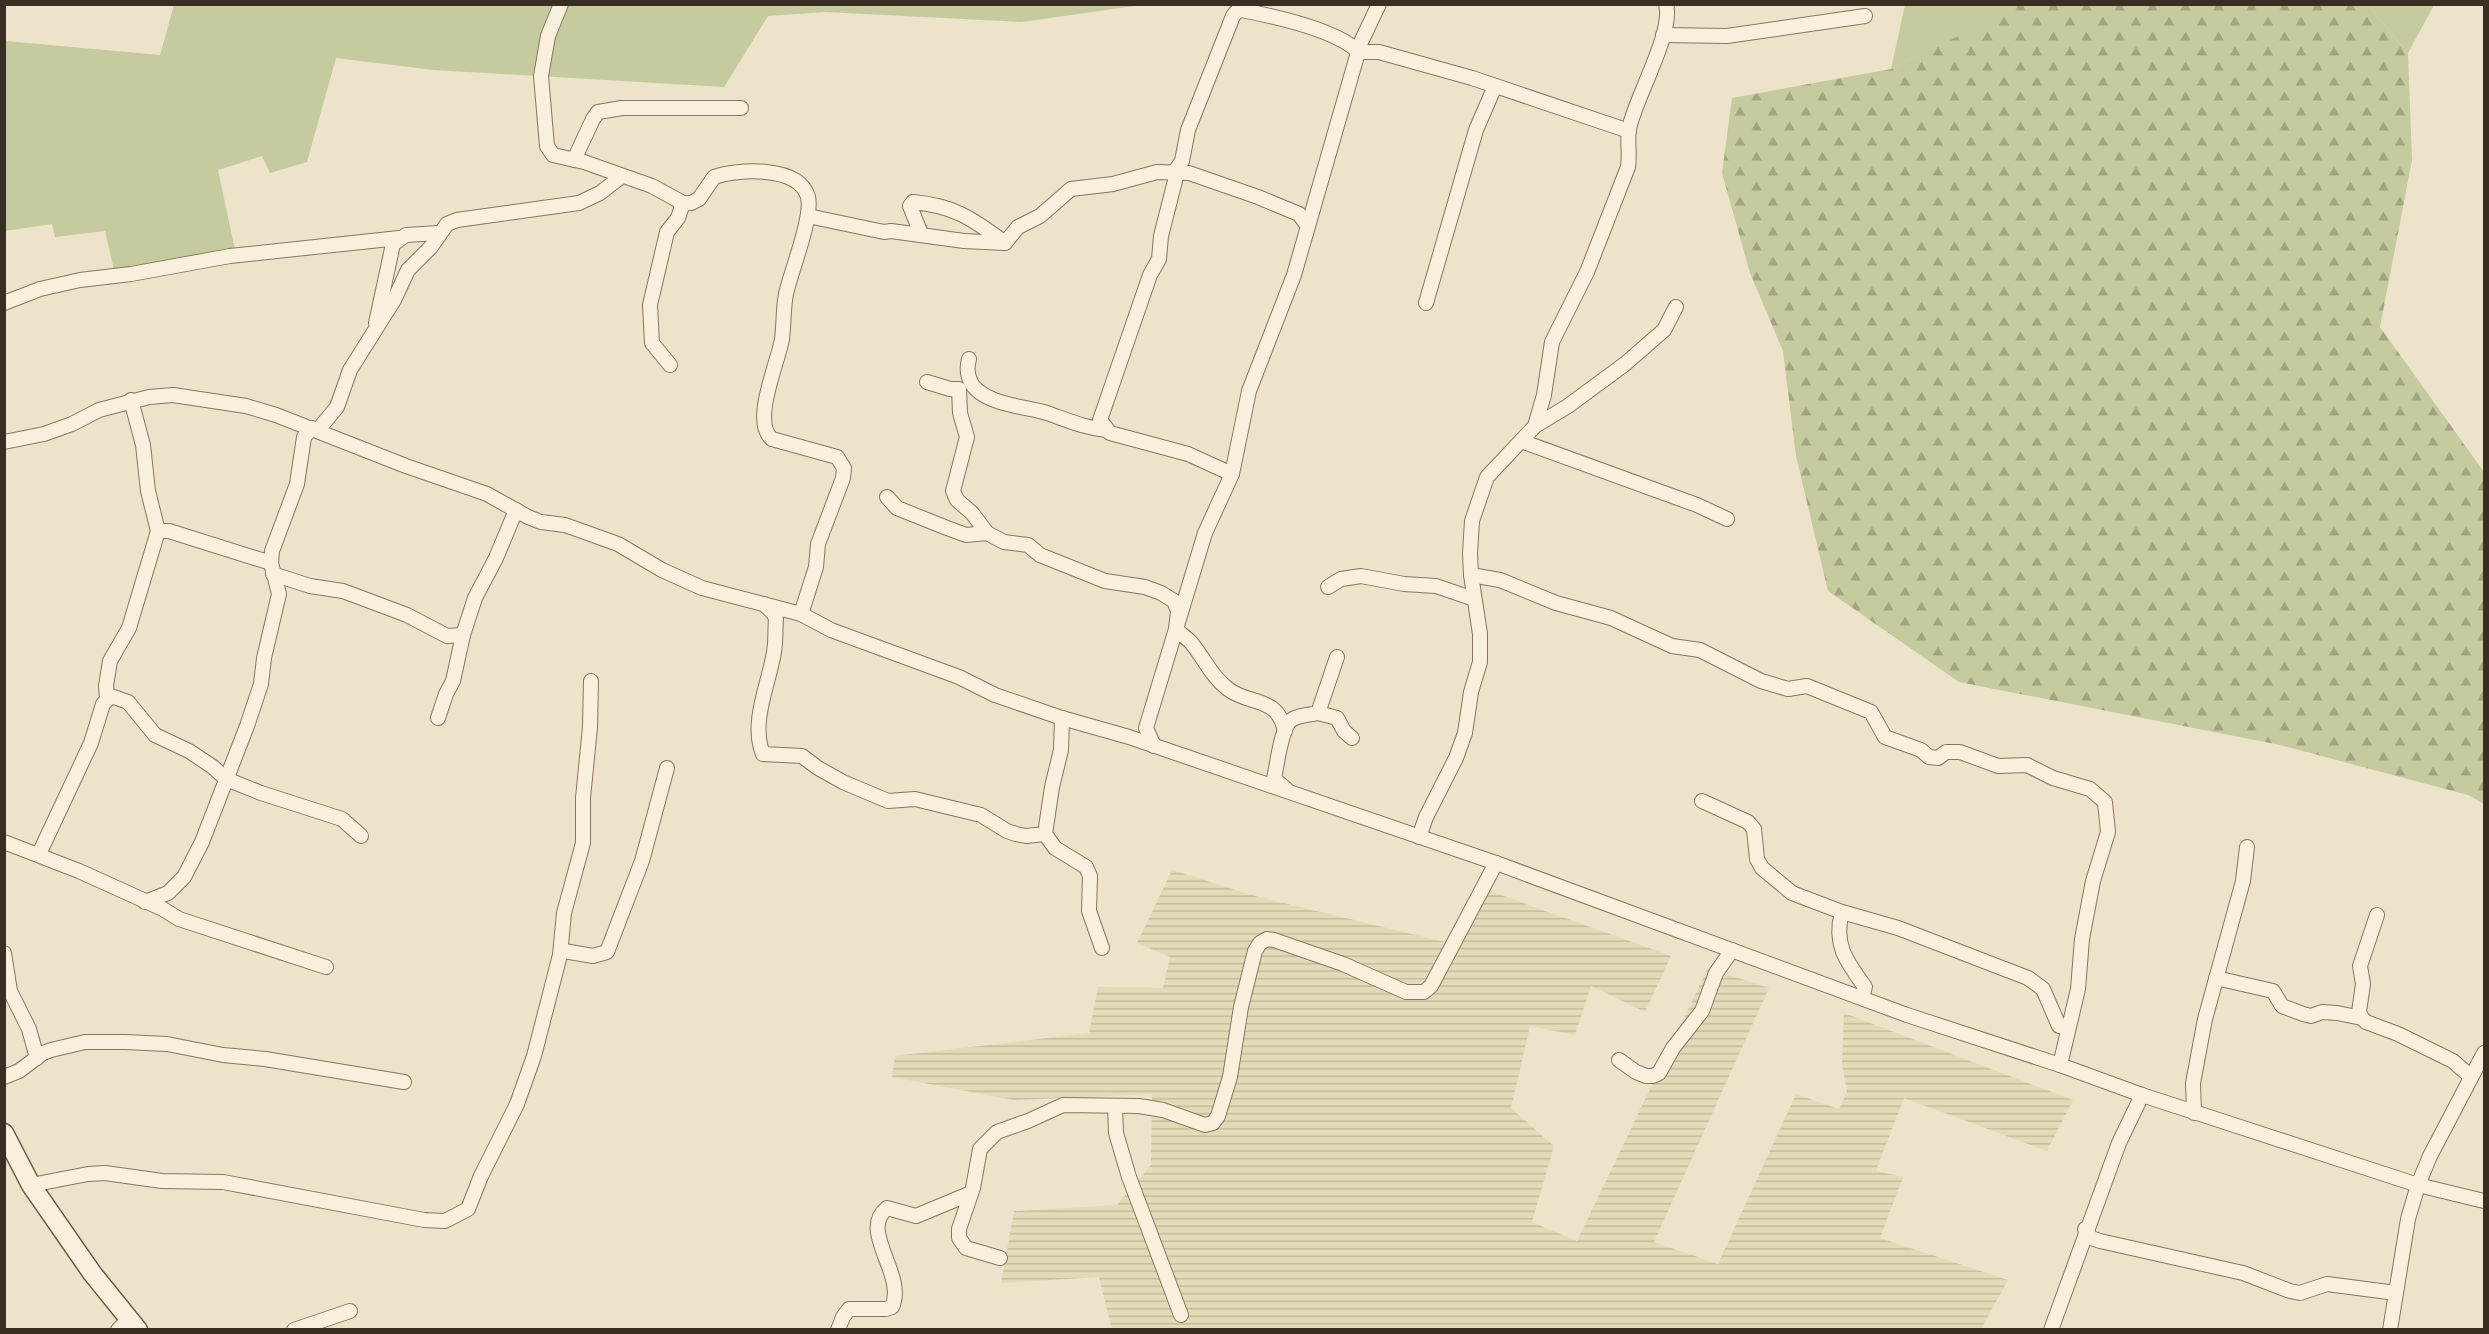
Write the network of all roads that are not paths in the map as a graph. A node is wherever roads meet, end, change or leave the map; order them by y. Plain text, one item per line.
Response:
1 (561, 4) edge
2 (1379, 4) edge
3 (1666, 4) edge
4 (1865, 16) dead end
5 (1663, 35) junction
6 (1357, 46) junction
7 (1495, 86) junction
8 (741, 108) dead end
9 (1629, 131) junction
10 (574, 160) junction
11 (1181, 170) junction
12 (608, 178) junction
13 (683, 204) junction
14 (808, 216) junction
15 (1307, 225) junction
16 (439, 233) junction
17 (921, 234) junction
18 (399, 238) junction
19 (1005, 243) junction
20 (4, 303) edge
21 (1426, 303) dead end
22 (1676, 307) dead end
23 (375, 331) junction
24 (969, 359) dead end
25 (670, 365) dead end
26 (927, 382) dead end
27 (959, 389) junction
28 (978, 391) junction
29 (130, 400) junction
30 (1535, 426) junction
31 (315, 429) junction
32 (1106, 430) junction
33 (1521, 441) junction
34 (4, 442) edge
35 (1232, 474) junction
36 (887, 497) dead end
37 (516, 510) junction
38 (1727, 519) dead end
39 (158, 531) junction
40 (987, 533) junction
41 (272, 568) junction
42 (1471, 575) junction
43 (1328, 587) dead end
44 (1474, 599) junction
45 (764, 604) junction
46 (801, 614) junction
47 (1176, 629) junction
48 (463, 635) junction
49 (1337, 657) dead end
50 (591, 681) dead end
51 (107, 698) junction
52 (1318, 713) junction
53 (438, 718) dead end
54 (1062, 718) junction
55 (1146, 728) junction
56 (1285, 731) junction
57 (1129, 737) junction
58 (1352, 738) dead end
59 (1154, 746) junction
60 (667, 768) dead end
61 (226, 779) junction
62 (1298, 795) junction
63 (1702, 801) dead end
64 (1046, 834) junction
65 (361, 836) dead end
66 (1419, 837) junction
67 (4, 842) edge
68 (2247, 847) dead end
69 (39, 854) junction
70 (1496, 863) junction
71 (145, 902) junction
72 (1842, 912) junction
73 (2377, 915) dead end
74 (1102, 948) dead end
75 (1732, 950) junction
76 (4, 953) edge
77 (560, 955) junction
78 (326, 967) dead end
79 (2216, 978) junction
80 (1862, 997) junction
81 (2362, 1018) junction
82 (2068, 1028) junction
83 (2484, 1053) edge
84 (37, 1058) junction
85 (1619, 1060) dead end
86 (2060, 1065) junction
87 (4, 1077) edge
88 (2471, 1077) junction
89 (404, 1082) dead end
90 (2142, 1095) junction
91 (1115, 1107) junction
92 (2194, 1113) junction
93 (4, 1133) edge
94 (31, 1185) junction
95 (2418, 1185) junction
96 (969, 1194) junction
97 (2484, 1201) edge
98 (2085, 1229) junction
99 (1000, 1258) dead end
100 (2396, 1293) junction
101 (350, 1311) dead end
102 (1181, 1315) dead end
103 (128, 1326) edge
104 (294, 1329) edge
105 (838, 1329) edge
106 (2051, 1329) edge
107 (2390, 1329) edge

1 - 10 street
2 - 6 street
3 - 5 street
4 - 5 street
5 - 9 street
6 - 7 street
6 - 11 street
6 - 15 street
7 - 9 street
7 - 21 street
8 - 10 street
9 - 30 street
10 - 12 street
11 - 15 street
11 - 19 street
11 - 32 street
12 - 13 street
12 - 16 street
13 - 14 street
13 - 25 street
14 - 17 street
14 - 46 street
15 - 35 street
16 - 18 street
16 - 23 street
17 - 19 street
17 - 19 street
18 - 20 street
18 - 23 street
22 - 30 street
23 - 31 street
24 - 28 street
26 - 27 street
27 - 28 street
27 - 40 street
28 - 32 street
29 - 31 street
29 - 34 street
29 - 39 street
30 - 33 street
31 - 37 street
31 - 41 street
32 - 35 street
33 - 38 street
33 - 42 street
35 - 47 street
36 - 40 street
37 - 45 street
37 - 48 street
39 - 41 street
39 - 51 street
40 - 47 street
41 - 48 street
41 - 61 street
42 - 44 street
42 - 82 street
43 - 44 street
44 - 66 street
45 - 46 street
45 - 64 street
46 - 54 street
47 - 55 street
47 - 56 street
48 - 53 street
49 - 52 street
50 - 77 street
51 - 61 street
51 - 69 street
52 - 56 street
52 - 58 street
54 - 57 street
54 - 64 street
55 - 57 street
55 - 59 street
56 - 62 street
57 - 59 street
59 - 62 street
60 - 77 street
61 - 65 street
61 - 71 street
62 - 66 street
63 - 72 street
64 - 74 street
66 - 70 street
67 - 69 street
68 - 79 street
69 - 71 street
70 - 75 street
70 - 91 street
71 - 78 street
72 - 80 street
72 - 82 street
73 - 81 street
75 - 80 street
75 - 85 street
76 - 84 street
77 - 94 street
79 - 81 street
79 - 92 street
80 - 86 street
81 - 88 street
82 - 86 street
83 - 88 street
84 - 87 street
84 - 89 street
86 - 90 street
88 - 95 street
90 - 92 street
90 - 98 street
91 - 96 street
91 - 102 street
92 - 95 street
93 - 94 street
94 - 103 street
95 - 97 street
95 - 100 street
96 - 99 street
96 - 105 street
98 - 100 street
98 - 106 street
100 - 107 street
101 - 104 street

